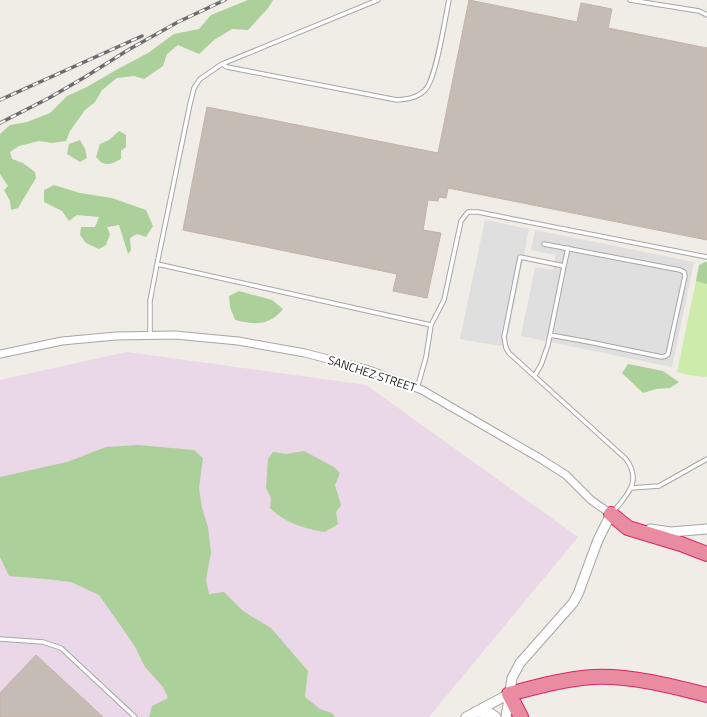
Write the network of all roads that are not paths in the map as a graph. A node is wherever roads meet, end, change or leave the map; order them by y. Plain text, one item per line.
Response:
1 (378, 0) edge
2 (449, 0) edge
3 (630, 0) edge
4 (707, 15) edge
5 (222, 64) junction
6 (544, 244) dead end
7 (568, 248) junction
8 (707, 257) edge
9 (157, 264) junction
10 (564, 266) junction
11 (431, 325) junction
12 (550, 335) junction
13 (150, 336) junction
14 (0, 354) edge
15 (535, 375) junction
16 (417, 389) junction
17 (707, 459) edge
18 (631, 488) junction
19 (611, 514) junction
20 (707, 529) edge
21 (707, 554) edge
22 (0, 639) edge
23 (509, 694) junction
24 (707, 695) edge
25 (475, 712) junction
26 (135, 717) edge
27 (466, 717) edge
28 (496, 717) edge
29 (506, 717) edge
30 (521, 717) edge

1 - 5 lane
2 - 5 lane
3 - 4 lane
5 - 9 lane
6 - 7 lane
7 - 10 lane
7 - 12 lane
8 - 11 lane
9 - 11 lane
9 - 13 lane
10 - 12 lane
10 - 15 lane
11 - 16 lane
12 - 15 lane
13 - 14 street, SANCHEZ STREET
13 - 16 street, SANCHEZ STREET
15 - 18 lane
16 - 19 street, SANCHEZ STREET
17 - 18 lane
18 - 19 lane
19 - 20 street, SANCHEZ STREET
19 - 21 highway
19 - 23 street
22 - 26 lane
23 - 24 highway
23 - 25 street
23 - 29 street
23 - 30 highway
25 - 27 street
25 - 28 street

